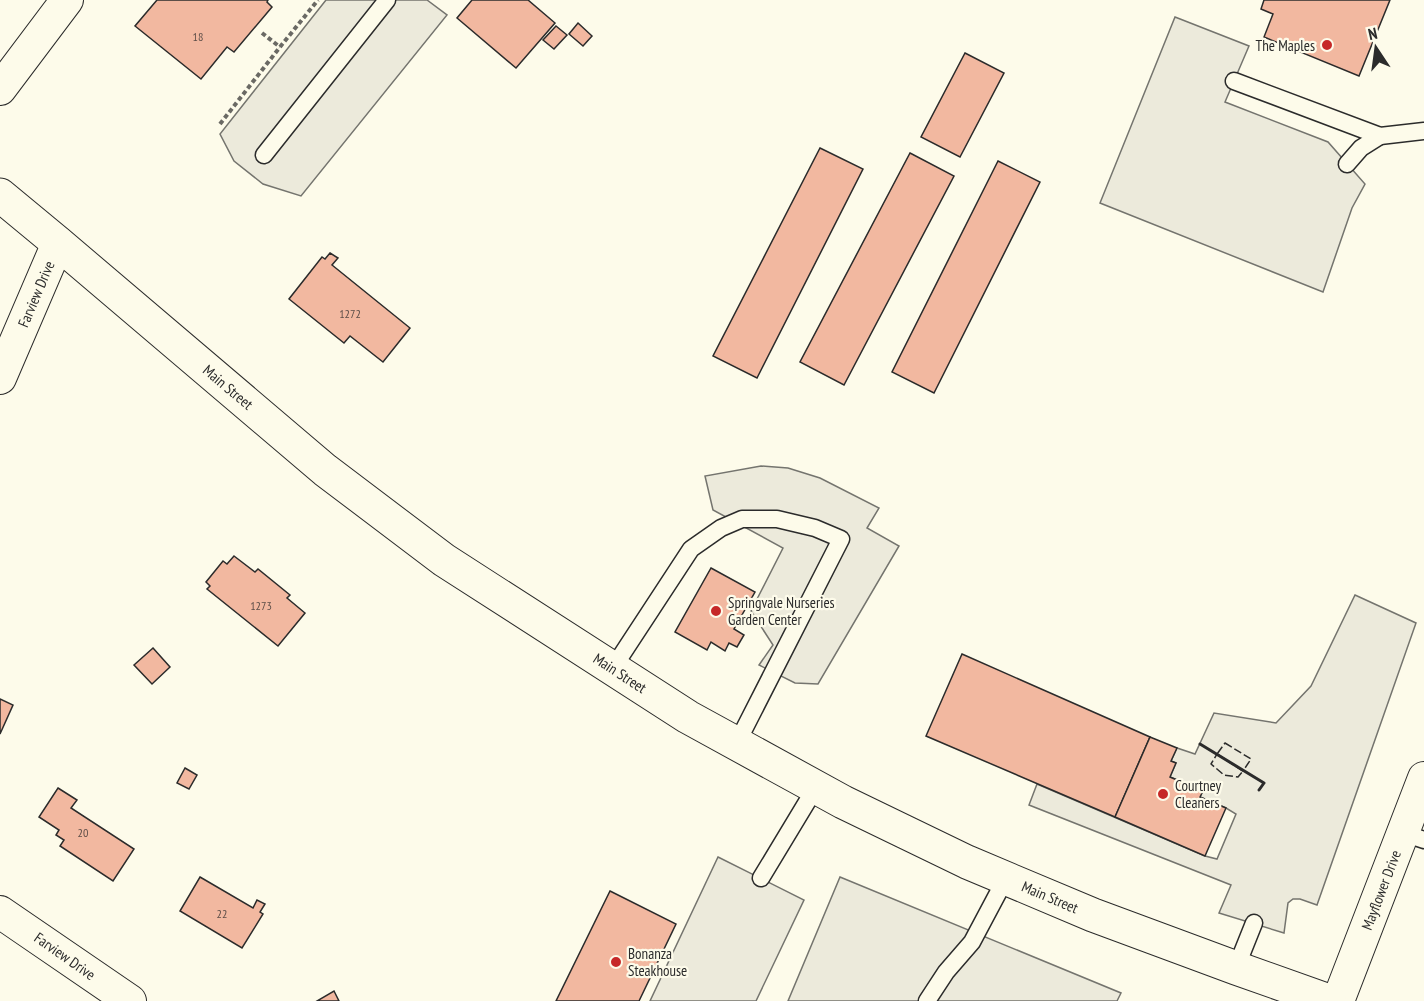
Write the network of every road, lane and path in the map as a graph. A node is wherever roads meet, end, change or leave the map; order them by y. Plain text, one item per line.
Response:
1 (67, 0) edge
2 (318, 0) edge
3 (387, 0) edge
4 (262, 33) dead end
5 (280, 47) junction
6 (1234, 81) dead end
7 (0, 90) edge
8 (220, 124) dead end
9 (1424, 131) edge
10 (1380, 136) junction
11 (264, 155) dead end
12 (1347, 164) dead end
13 (0, 195) edge
14 (58, 243) junction
15 (0, 378) edge
16 (613, 668) junction
17 (737, 744) junction
18 (1424, 778) edge
19 (816, 786) junction
20 (1414, 836) edge
21 (761, 878) dead end
22 (1006, 878) junction
23 (0, 912) edge
24 (1254, 923) dead end
25 (1236, 968) junction
26 (130, 1001) edge
27 (927, 1001) edge
28 (1329, 1001) edge
29 (1338, 1001) edge

1 - 7 street
2 - 5 path
3 - 11 lane
4 - 5 path
5 - 8 path
6 - 10 lane
9 - 10 lane
10 - 12 lane
13 - 14 highway, Main Street
14 - 15 street, Farview Drive
14 - 16 highway, Main Street
16 - 17 highway, Main Street
16 - 17 lane
17 - 19 highway, Main Street
18 - 20 street, Mayflower Drive
19 - 21 lane
19 - 22 highway, Main Street
20 - 29 street, Mayflower Drive
22 - 25 highway, Main Street
22 - 27 lane
23 - 26 street, Farview Drive
24 - 25 lane
25 - 28 highway, Main Street

